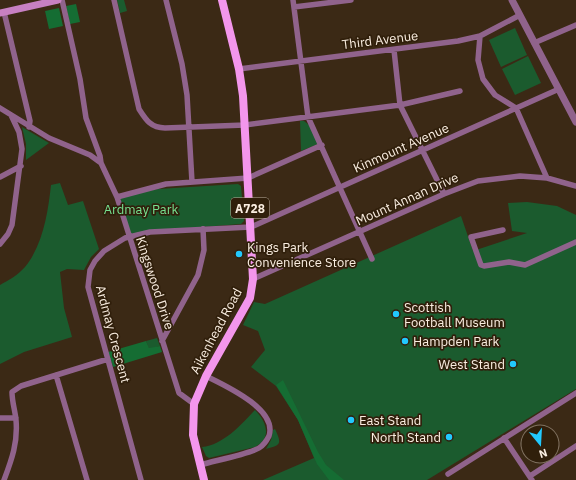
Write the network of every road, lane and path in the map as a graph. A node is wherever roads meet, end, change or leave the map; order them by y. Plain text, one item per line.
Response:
1 (58, 0) edge
2 (62, 0) edge
3 (114, 0) edge
4 (166, 0) edge
5 (222, 0) edge
6 (293, 0) edge
7 (351, 0) edge
8 (512, 0) edge
9 (294, 7) junction
10 (2, 12) edge
11 (520, 15) junction
12 (576, 25) edge
13 (480, 36) junction
14 (534, 43) junction
15 (394, 50) junction
16 (300, 61) junction
17 (239, 69) junction
18 (559, 89) junction
19 (460, 91) dead end
20 (400, 105) junction
21 (0, 108) edge
22 (516, 108) junction
23 (11, 115) junction
24 (308, 117) junction
25 (576, 122) edge
26 (246, 125) junction
27 (29, 127) junction
28 (189, 128) junction
29 (322, 145) junction
30 (422, 150) junction
31 (101, 164) junction
32 (21, 166) junction
33 (0, 177) edge
34 (248, 178) junction
35 (547, 178) junction
36 (192, 182) junction
37 (576, 186) edge
38 (340, 187) junction
39 (444, 194) junction
40 (117, 197) junction
41 (251, 227) junction
42 (203, 229) junction
43 (503, 230) dead end
44 (360, 232) junction
45 (129, 236) junction
46 (576, 242) edge
47 (0, 244) edge
48 (372, 259) dead end
49 (253, 279) junction
50 (162, 341) junction
51 (108, 359) junction
52 (56, 375) junction
53 (206, 376) junction
54 (576, 393) edge
55 (194, 404) junction
56 (0, 418) edge
57 (16, 418) junction
58 (504, 438) junction
59 (576, 446) edge
60 (200, 465) junction
61 (448, 474) dead end
62 (531, 478) edge
63 (4, 480) edge
64 (88, 480) edge
65 (141, 480) edge
66 (204, 480) edge

1 - 10 main road
2 - 31 street, Kingswood Drive
3 - 28 street
4 - 28 street
5 - 17 main road, Aikenhead Road / A728
6 - 9 street
7 - 9 street
8 - 11 street
9 - 16 street
10 - 27 street
11 - 13 street, Third Avenue
11 - 14 street
12 - 14 street
13 - 15 street, Third Avenue
13 - 22 street
14 - 18 street
15 - 16 street, Third Avenue
15 - 20 street
16 - 17 street, Third Avenue
16 - 24 street
17 - 26 main road, Aikenhead Road / A728
18 - 22 street, Kinmount Avenue
18 - 25 street
19 - 20 street
20 - 24 street
20 - 30 street
21 - 23 street
22 - 30 street, Kinmount Avenue
22 - 35 street
23 - 27 street
23 - 32 street
24 - 26 street
24 - 29 street
26 - 28 street
26 - 34 main road, Aikenhead Road / A728
27 - 31 street
28 - 36 street
29 - 34 street
29 - 38 street
30 - 38 street, Kinmount Avenue
30 - 39 street
31 - 40 street, Kingswood Drive
32 - 33 street
32 - 47 street
34 - 36 street
34 - 41 main road, Aikenhead Road / A728
35 - 37 street, Mount Annan Drive
35 - 39 street, Mount Annan Drive
36 - 40 street
38 - 41 street, Kinmount Avenue
38 - 44 street
39 - 44 street, Mount Annan Drive
40 - 45 street, Kingswood Drive
41 - 42 street, Ardmay Crescent
41 - 49 main road, Aikenhead Road / A728
42 - 45 street, Ardmay Crescent
42 - 50 street
43 - 46 street
44 - 48 street
44 - 49 street, Mount Annan Drive
45 - 50 street, Kingswood Drive
45 - 51 street, Ardmay Crescent
49 - 53 main road, Aikenhead Road / A728
50 - 55 street, Kingswood Drive
51 - 52 street
51 - 65 street, Ardmay Crescent
52 - 57 street
52 - 64 street
53 - 55 main road, Aikenhead Road / A728
53 - 60 street
54 - 58 street
55 - 60 main road, Aikenhead Road / A728
56 - 57 street
57 - 63 street
58 - 61 street
58 - 62 street
59 - 62 street
60 - 66 main road, Aikenhead Road / A728

